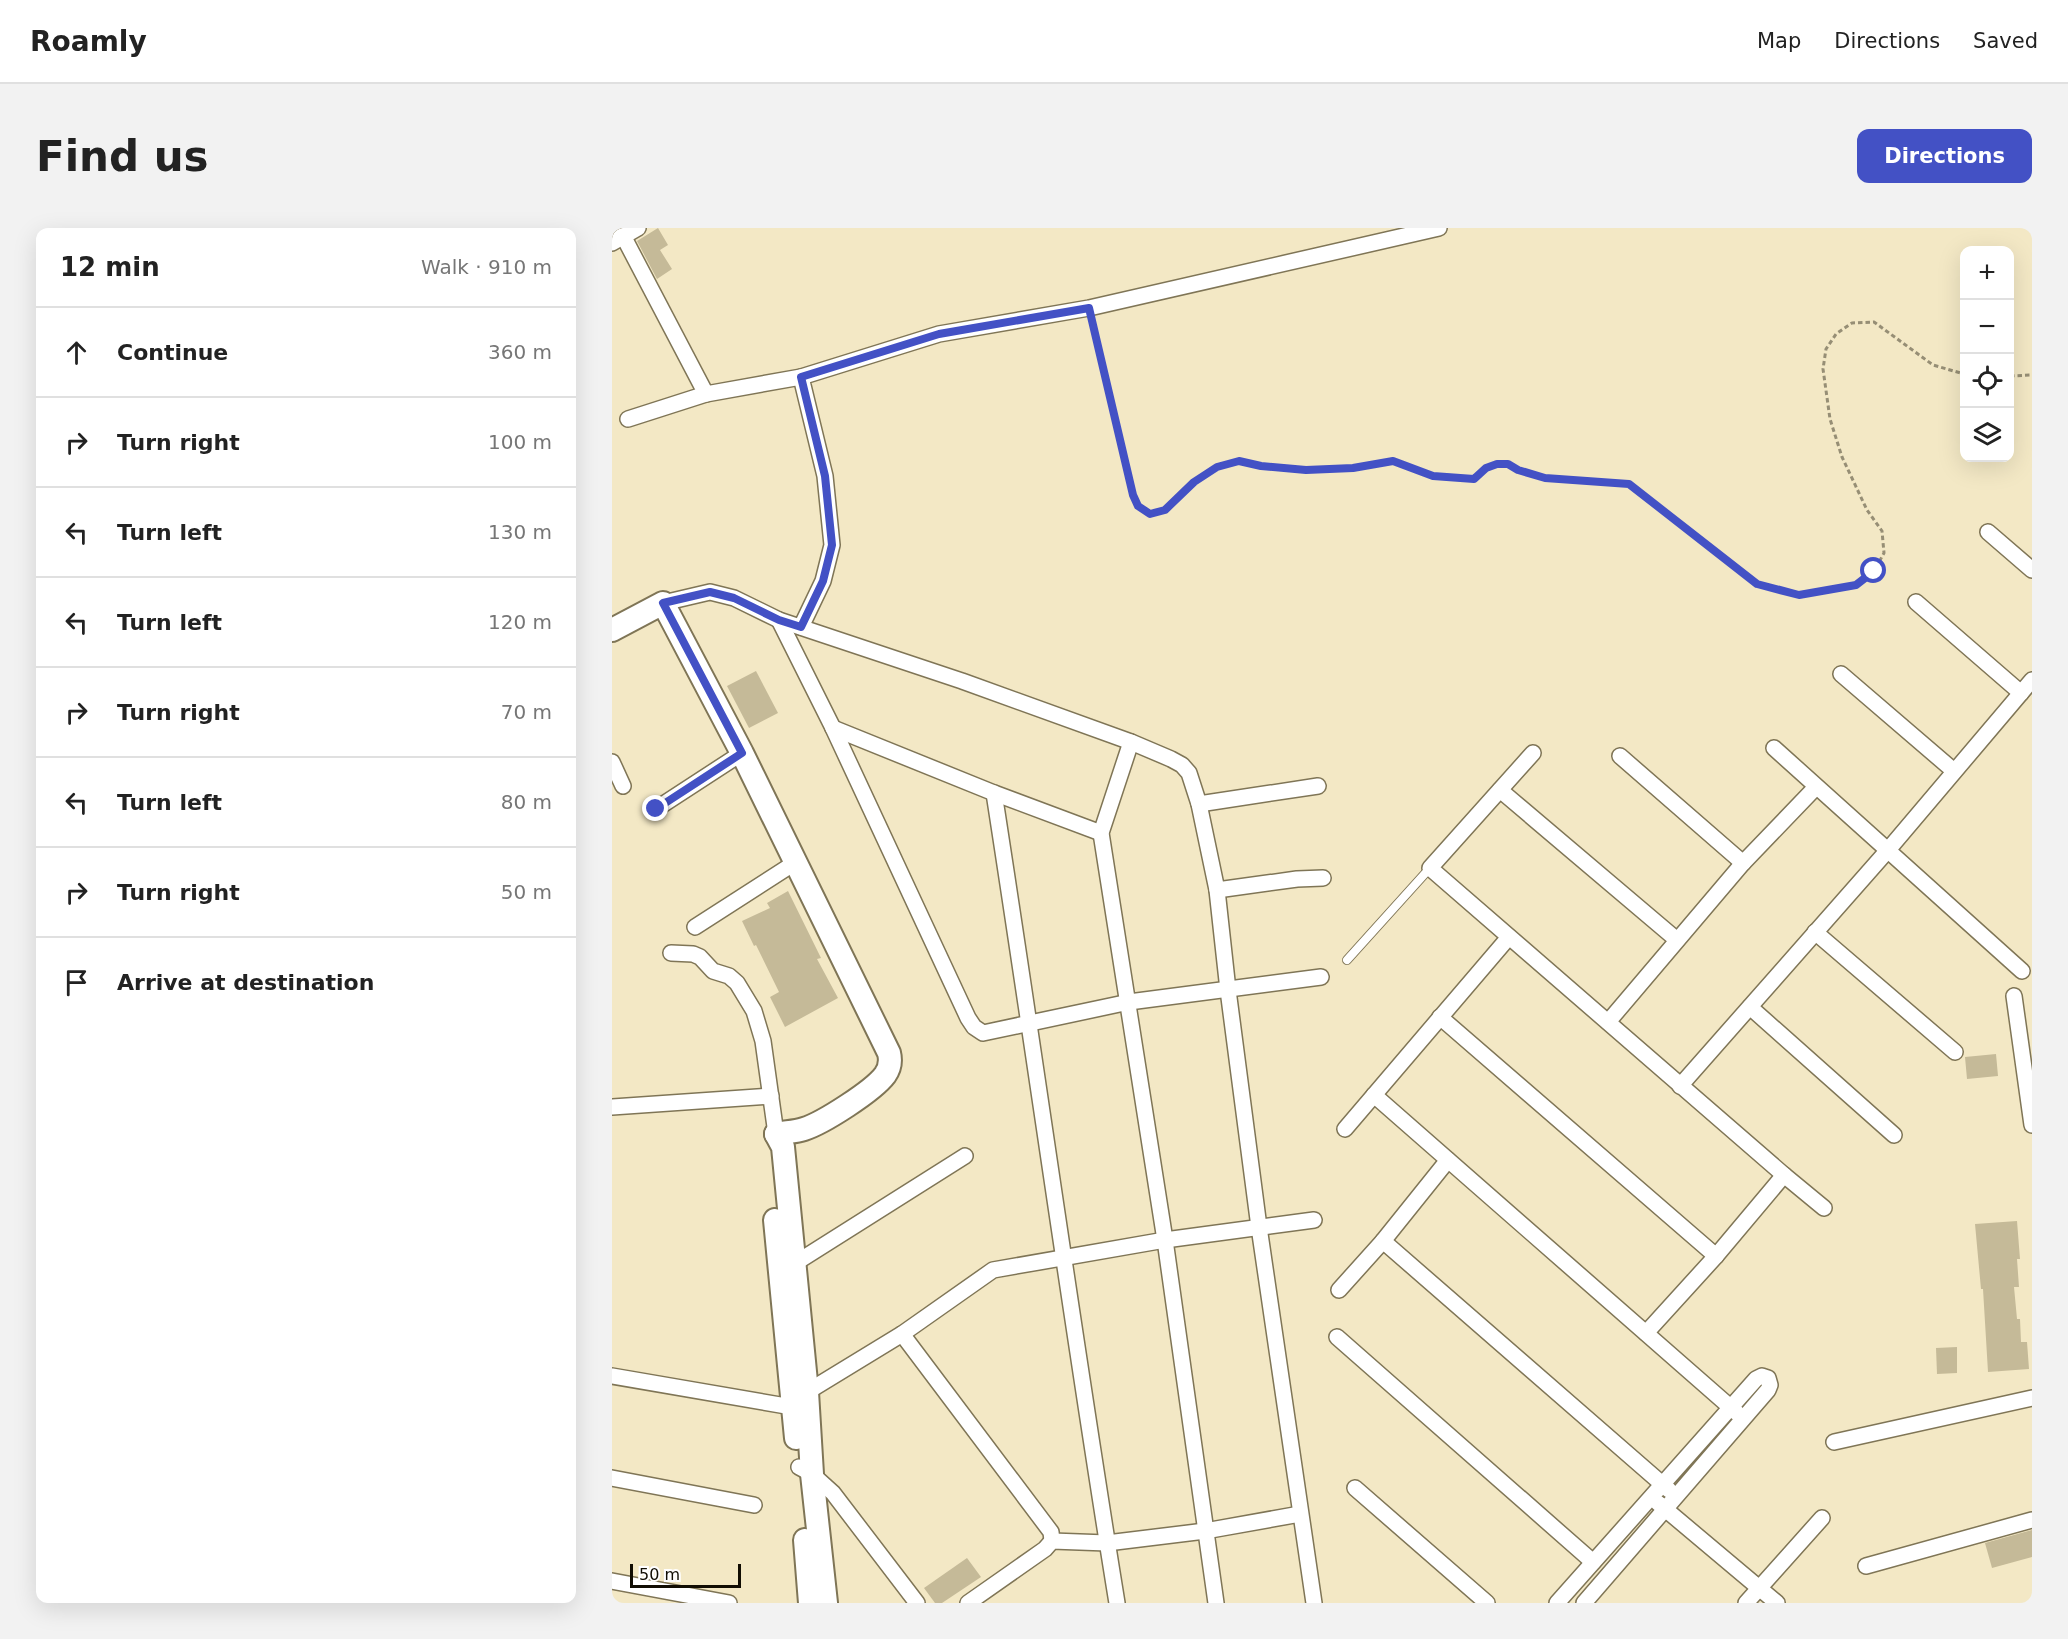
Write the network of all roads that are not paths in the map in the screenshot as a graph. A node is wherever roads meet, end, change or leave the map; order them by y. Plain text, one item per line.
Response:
1 (638, 228) edge
2 (1439, 228) edge
3 (618, 236) edge
4 (801, 377) junction
5 (706, 394) junction
6 (628, 419) dead end
7 (1988, 532) dead end
8 (2032, 570) edge
9 (1916, 602) dead end
10 (663, 603) junction
11 (779, 620) junction
12 (801, 627) junction
13 (612, 630) edge
14 (1841, 674) dead end
15 (2032, 680) edge
16 (2021, 693) junction
17 (833, 728) junction
18 (1131, 742) junction
19 (1774, 748) dead end
20 (742, 753) junction
21 (1533, 753) dead end
22 (1620, 756) dead end
23 (612, 762) edge
24 (1954, 771) junction
25 (623, 786) dead end
26 (1318, 786) dead end
27 (1816, 787) junction
28 (1500, 790) junction
29 (994, 793) junction
30 (1199, 804) junction
31 (656, 809) dead end
32 (1101, 832) junction
33 (1888, 850) junction
34 (796, 862) junction
35 (1743, 863) junction
36 (1430, 868) junction
37 (1323, 878) dead end
38 (1217, 890) junction
39 (695, 927) dead end
40 (1815, 932) junction
41 (1509, 937) junction
42 (1677, 940) junction
43 (671, 953) dead end
44 (1347, 960) dead end
45 (2022, 971) dead end
46 (1321, 977) dead end
47 (1228, 990) junction
48 (2014, 996) dead end
49 (1128, 1002) junction
50 (1750, 1007) junction
51 (1440, 1017) junction
52 (1608, 1022) junction
53 (1029, 1023) junction
54 (1955, 1052) dead end
55 (1680, 1086) junction
56 (1374, 1095) junction
57 (771, 1096) junction
58 (612, 1107) edge
59 (2032, 1125) edge
60 (1345, 1129) dead end
61 (776, 1134) junction
62 (1894, 1135) dead end
63 (965, 1156) dead end
64 (1448, 1160) junction
65 (1784, 1175) junction
66 (1824, 1209) dead end
67 (1314, 1220) dead end
68 (1260, 1227) junction
69 (1165, 1240) junction
70 (1383, 1241) junction
71 (1716, 1257) junction
72 (1063, 1258) junction
73 (795, 1264) junction
74 (1338, 1290) dead end
75 (1646, 1333) junction
76 (902, 1334) junction
77 (1337, 1337) dead end
78 (612, 1376) edge
79 (2032, 1398) edge
80 (800, 1400) junction
81 (1730, 1408) junction
82 (1744, 1419) junction
83 (1834, 1442) dead end
84 (805, 1470) junction
85 (612, 1478) edge
86 (1661, 1485) junction
87 (1355, 1488) dead end
88 (1677, 1495) junction
89 (1650, 1497) junction
90 (754, 1505) dead end
91 (1666, 1508) junction
92 (1300, 1514) junction
93 (1822, 1518) dead end
94 (2032, 1521) edge
95 (1205, 1531) junction
96 (1052, 1541) junction
97 (1107, 1543) junction
98 (1593, 1562) junction
99 (1866, 1566) dead end
100 (612, 1581) edge
101 (1760, 1588) junction
102 (729, 1603) edge
103 (810, 1603) edge
104 (826, 1603) edge
105 (917, 1603) edge
106 (968, 1603) edge
107 (1117, 1603) edge
108 (1216, 1603) edge
109 (1314, 1603) edge
110 (1487, 1603) edge
111 (1557, 1603) edge
112 (1584, 1603) edge
113 (1746, 1603) edge
114 (1777, 1603) edge

1 - 3 street
2 - 4 street
3 - 5 street
4 - 5 street
4 - 12 street
5 - 6 street
7 - 8 street
9 - 16 street
10 - 11 street
10 - 13 street
10 - 20 street
11 - 12 street
11 - 17 street
12 - 18 street
14 - 24 street
15 - 16 street
16 - 24 street
17 - 29 street
17 - 53 street
18 - 30 street
18 - 32 street
19 - 27 street
20 - 31 street
20 - 34 street
21 - 28 street
22 - 35 street
23 - 25 street
24 - 33 street
26 - 30 street
27 - 33 street
27 - 35 street
28 - 36 street
28 - 42 street
29 - 32 street
29 - 53 street
30 - 38 street
32 - 49 street
33 - 40 street
33 - 45 street
34 - 39 street
34 - 61 street
35 - 42 street
36 - 41 street
36 - 44 lane
37 - 38 street
38 - 47 street
40 - 50 street
40 - 54 street
41 - 51 street
41 - 52 street
42 - 52 street
43 - 57 street
46 - 47 street
47 - 49 street
47 - 68 street
48 - 59 street
49 - 53 street
49 - 69 street
50 - 55 street
50 - 62 street
51 - 56 street
51 - 71 street
52 - 55 street
53 - 72 street
55 - 65 street
56 - 60 street
56 - 64 street
57 - 58 street
57 - 61 street
61 - 73 street
61 - 80 street
63 - 73 street
64 - 70 street
64 - 75 street
65 - 66 street
65 - 71 street
67 - 68 street
68 - 69 street
68 - 92 street
69 - 72 street
69 - 95 street
70 - 74 street
70 - 86 street
71 - 75 street
72 - 76 street
72 - 97 street
73 - 80 street
75 - 81 street
76 - 80 street
76 - 96 street
77 - 98 street
78 - 80 street
79 - 83 street
80 - 84 street
81 - 82 street
81 - 82 street
81 - 86 street
82 - 88 street
84 - 103 street
84 - 104 street
84 - 105 street
85 - 90 street
86 - 88 street
86 - 89 street
87 - 110 street
88 - 91 street
89 - 91 street
89 - 98 street
91 - 101 street
91 - 112 street
92 - 95 street
92 - 109 street
93 - 101 street
94 - 99 street
95 - 97 street
95 - 108 street
96 - 97 street
96 - 106 street
97 - 107 street
98 - 111 street
100 - 102 street
101 - 113 street
101 - 114 street

